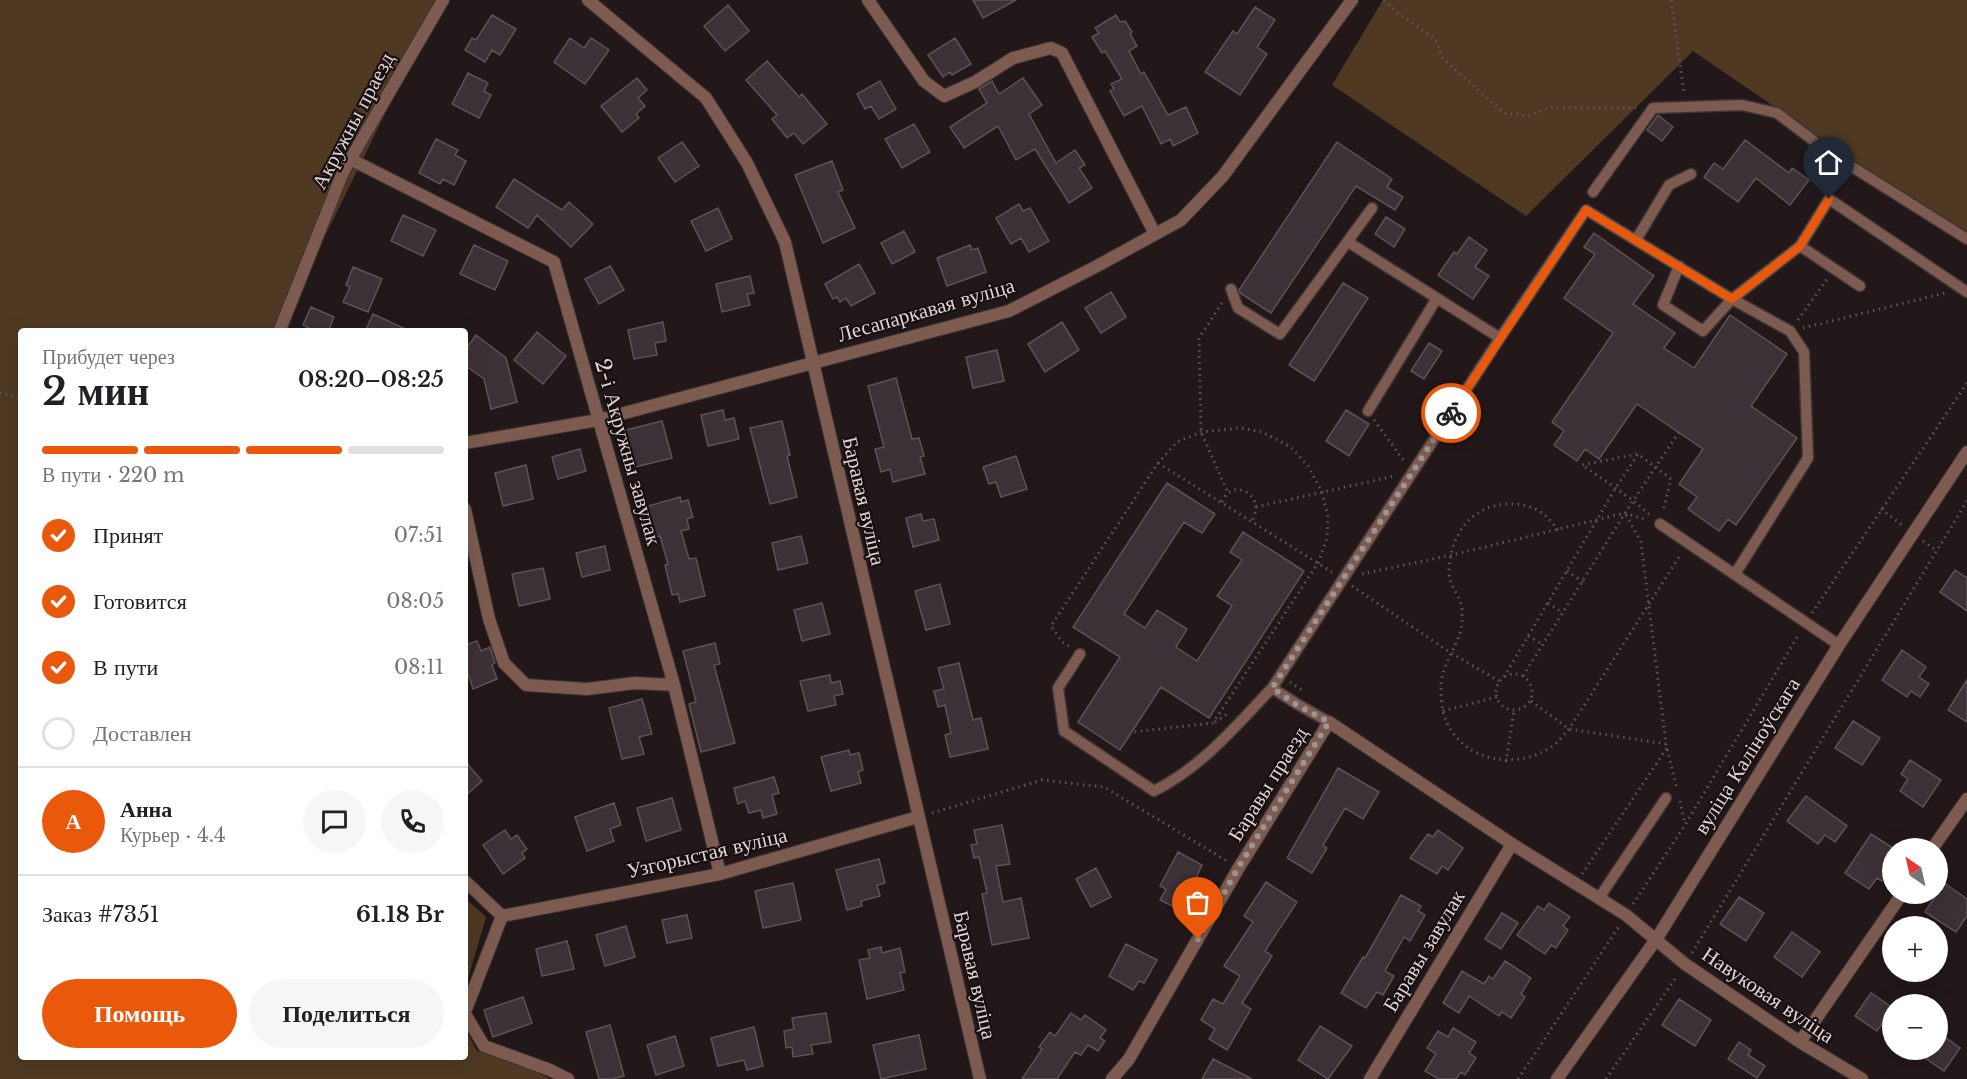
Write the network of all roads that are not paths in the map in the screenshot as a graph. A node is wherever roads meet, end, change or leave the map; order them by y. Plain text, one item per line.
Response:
1 (443, 0) edge
2 (588, 0) edge
3 (868, 0) edge
4 (1352, 0) edge
5 (350, 159) junction
6 (1691, 174) dead end
7 (1593, 192) dead end
8 (1372, 207) dead end
9 (1155, 234) junction
10 (1967, 239) edge
11 (1636, 240) junction
12 (1348, 242) junction
13 (1800, 246) junction
14 (1679, 266) junction
15 (1860, 286) dead end
16 (1231, 289) road end
17 (1964, 290) edge
18 (1437, 298) junction
19 (1732, 299) junction
20 (281, 328) edge
21 (1500, 338) junction
22 (812, 362) junction
23 (1368, 411) road end
24 (598, 420) junction
25 (468, 442) edge
26 (1967, 452) edge
27 (468, 523) edge
28 (1660, 524) road end
29 (1735, 574) junction
30 (1839, 645) junction
31 (1080, 654) road end
32 (674, 685) junction
33 (1272, 688) junction
34 (1329, 722) junction
35 (1666, 798) dead end
36 (1967, 799) edge
37 (918, 817) junction
38 (1940, 838) edge
39 (1512, 844) junction
40 (720, 874) junction
41 (468, 884) edge
42 (1599, 898) junction
43 (1895, 904) edge
44 (502, 916) junction
45 (1657, 938) junction
46 (468, 1005) edge
47 (468, 1018) edge
48 (1800, 1042) junction
49 (568, 1079) edge
50 (980, 1079) edge
51 (1112, 1079) edge
52 (1370, 1079) edge
53 (1557, 1079) edge
54 (1862, 1079) edge

1 - 5 street, Акружны праезд
2 - 22 street, Баравая вуліца
3 - 9 street
4 - 9 street, Лесапаркавая вуліца
5 - 20 street, Акружны праезд
5 - 24 street, 2-і Акружны завулак
6 - 11 lane
7 - 10 lane
8 - 12 lane
9 - 22 street, Лесапаркавая вуліца
11 - 14 lane
11 - 21 lane
12 - 16 lane
12 - 18 lane
13 - 15 lane
13 - 17 lane
13 - 19 lane
14 - 19 lane
14 - 19 lane
18 - 21 lane
18 - 23 lane
19 - 29 lane
21 - 33 lane
22 - 24 street, Лесапаркавая вуліца
22 - 37 street, Баравая вуліца
24 - 25 street, Лесапаркавая вуліца
24 - 32 street, 2-і Акружны завулак
26 - 30 street, вуліца Каліноўскага
27 - 32 street
28 - 29 lane
29 - 30 lane
30 - 45 street, вуліца Каліноўскага
31 - 33 lane
32 - 40 street, 2-і Акружны завулак
33 - 34 lane
34 - 39 street, Баравы праезд
34 - 51 street, Баравы праезд
35 - 42 lane
36 - 38 street
37 - 40 street, Узгорыстая вуліца
37 - 50 street, Баравая вуліца
39 - 42 street, Баравы праезд
39 - 52 street, Баравы завулак
40 - 44 street, Узгорыстая вуліца
41 - 44 street
42 - 45 street, Баравы праезд
43 - 48 street
44 - 46 street
45 - 48 street, Навуковая вуліца
45 - 53 street, вуліца Каліноўскага
47 - 49 street
48 - 54 street, Навуковая вуліца

